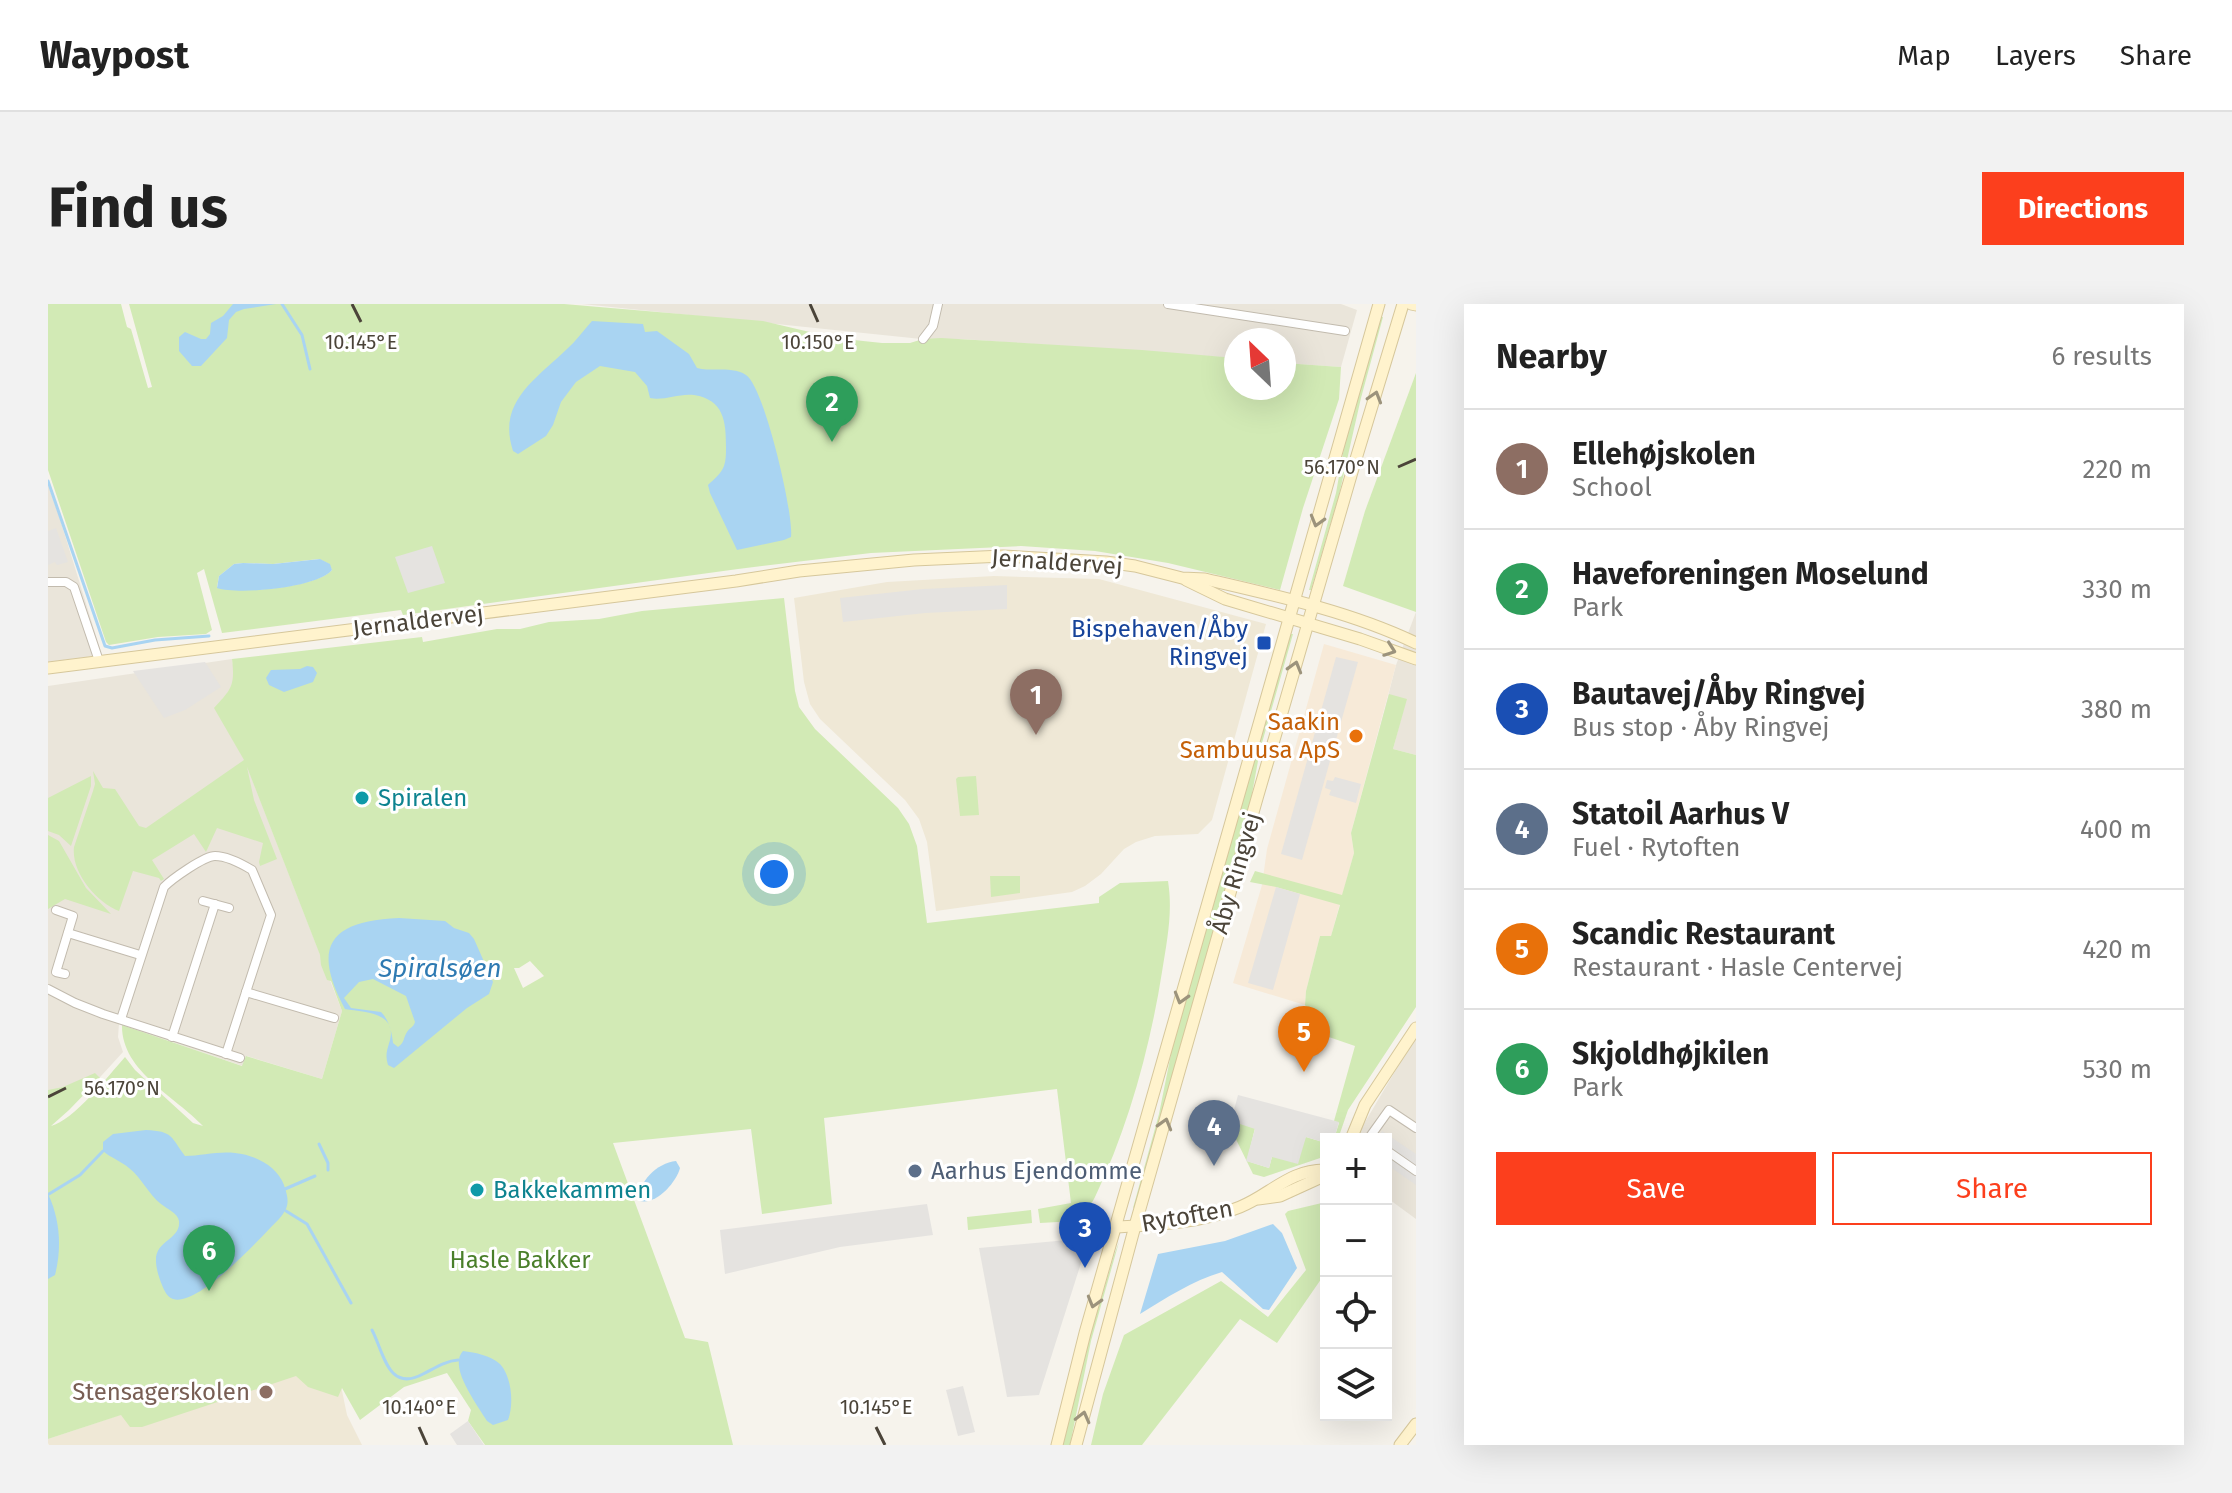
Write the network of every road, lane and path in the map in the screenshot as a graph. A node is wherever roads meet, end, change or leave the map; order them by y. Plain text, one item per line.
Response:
1 (938, 304) edge
2 (1168, 304) edge
3 (1379, 304) edge
4 (1403, 304) edge
5 (1345, 331) dead end
6 (923, 339) dead end
7 (1182, 578) junction
8 (48, 582) edge
9 (1294, 602) junction
10 (1312, 607) junction
11 (1290, 618) junction
12 (1308, 623) junction
13 (1416, 643) edge
14 (1416, 659) edge
15 (99, 661) junction
16 (48, 668) edge
17 (203, 901) dead end
18 (215, 904) junction
19 (229, 908) dead end
20 (56, 910) dead end
21 (68, 933) junction
22 (140, 955) junction
23 (65, 974) dead end
24 (48, 989) edge
25 (246, 992) junction
26 (334, 1018) dead end
27 (121, 1019) junction
28 (1416, 1028) edge
29 (172, 1037) junction
30 (226, 1054) junction
31 (240, 1058) dead end
32 (1416, 1128) edge
33 (1362, 1133) edge
34 (1366, 1133) edge
35 (1392, 1154) edge
36 (1320, 1171) edge
37 (1416, 1171) edge
38 (1135, 1226) junction
39 (1116, 1227) junction
40 (1416, 1424) edge
41 (1057, 1445) edge
42 (1076, 1445) edge
43 (1400, 1445) edge

1 - 6 street
2 - 5 street
3 -> 9 main road, Åby Ringvej
10 -> 4 main road, Åby Ringvej
7 - 9 main road, Jernaldervej
7 - 11 main road, Jernaldervej
7 - 15 main road, Jernaldervej
8 - 15 street
9 - 10 main road, Jernaldervej
9 - 11 main road, Åby Ringvej
10 - 12 main road, Åby Ringvej
10 - 13 main road, Jernaldervej
11 - 12 main road, Jernaldervej
11 -> 39 main road, Åby Ringvej
12 -> 14 main road, Jernaldervej
38 -> 12 main road, Åby Ringvej
15 - 16 main road, Jernaldervej
17 - 18 street
18 - 19 street
18 - 29 street
20 - 21 street
21 - 22 street
21 - 23 street
22 - 25 street
22 - 27 street
24 - 27 street
25 - 26 street
25 - 30 street
27 - 29 street
28 - 33 main road
29 - 30 street
30 - 31 street
32 - 34 street
35 - 37 street
36 - 38 main road, Rytoften
38 - 39 main road, Rytoften
42 -> 38 main road, Åby Ringvej
39 -> 41 main road, Åby Ringvej
40 - 43 main road

